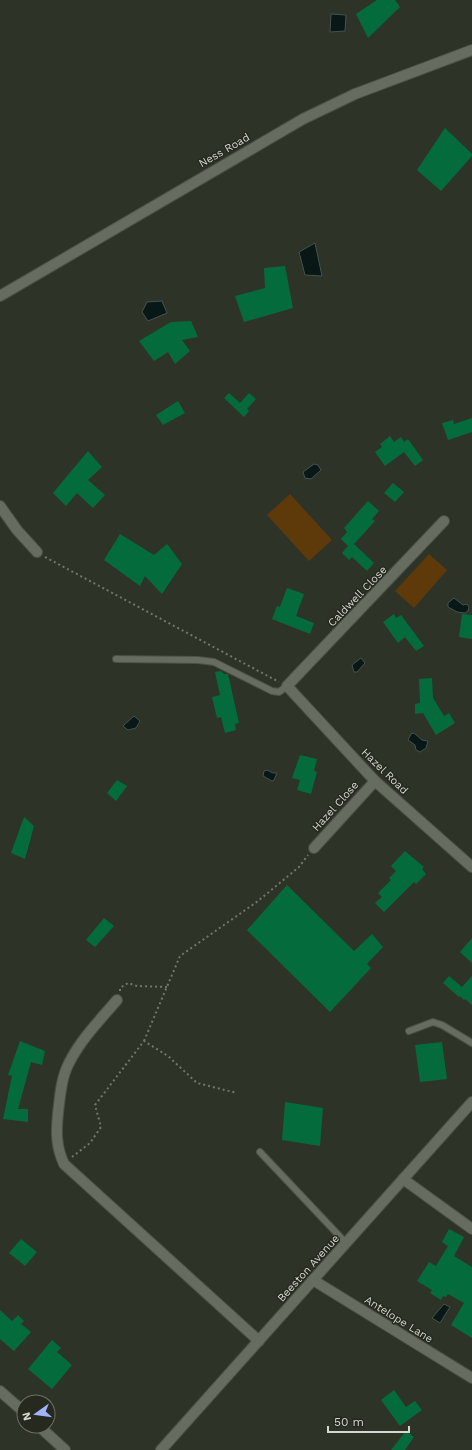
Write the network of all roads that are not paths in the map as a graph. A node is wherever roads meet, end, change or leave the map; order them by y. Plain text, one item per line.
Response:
1 (472, 50) edge
2 (0, 296) edge
3 (1, 508) edge
4 (444, 522) dead end
5 (37, 552) road end
6 (116, 659) dead end
7 (287, 686) junction
8 (375, 781) junction
9 (314, 848) road end
10 (472, 867) edge
11 (117, 1000) road end
12 (410, 1031) dead end
13 (472, 1043) edge
14 (472, 1102) edge
15 (260, 1152) dead end
16 (403, 1179) junction
17 (472, 1229) edge
18 (346, 1243) junction
19 (313, 1280) junction
20 (259, 1341) junction
21 (472, 1378) edge
22 (0, 1390) edge
23 (16, 1405) edge
24 (48, 1434) edge
25 (65, 1450) edge
26 (162, 1450) edge

1 - 2 street, Ness Road
3 - 5 street
4 - 7 street, Caldwell Close
6 - 7 lane
7 - 8 street, Hazel Road
8 - 9 street, Hazel Close
8 - 10 street, Hazel Road
11 - 20 street
12 - 13 lane
14 - 16 street, Beeston Avenue
15 - 18 lane
16 - 17 street
16 - 18 street, Beeston Avenue
18 - 19 street, Beeston Avenue
19 - 20 street, Beeston Avenue
19 - 21 street, Antelope Lane
20 - 26 street, Beeston Avenue
22 - 23 street
24 - 25 street

